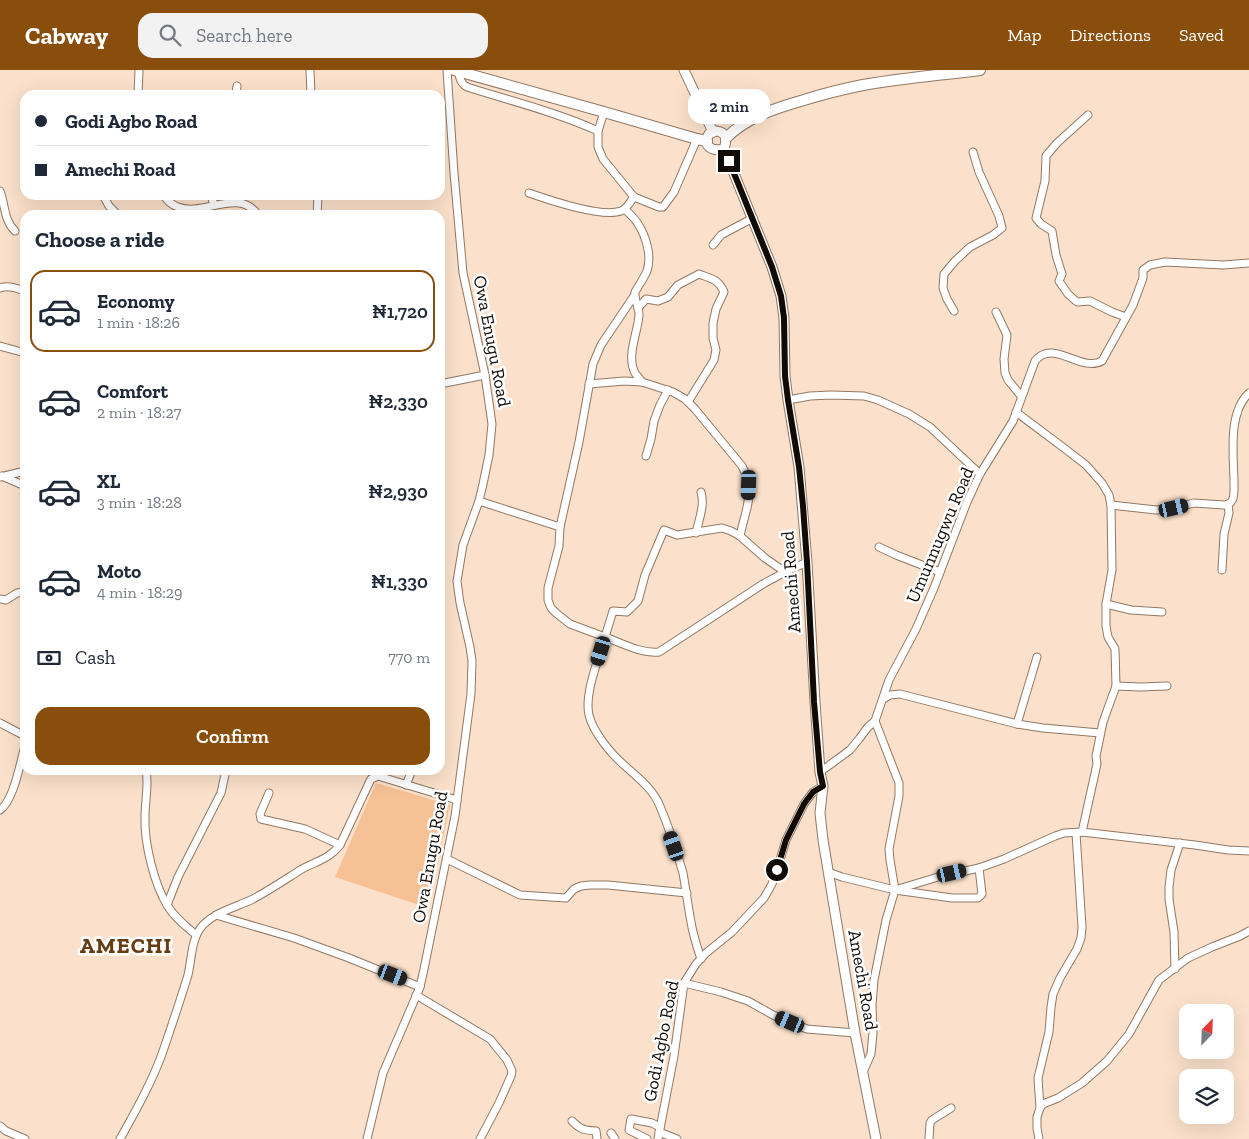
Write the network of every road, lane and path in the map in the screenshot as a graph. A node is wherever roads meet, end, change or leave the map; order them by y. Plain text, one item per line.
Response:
1 (139, 70) edge
2 (310, 70) edge
3 (453, 70) edge
4 (980, 70) edge
5 (685, 72) edge
6 (237, 86) dead end
7 (138, 90) edge
8 (236, 90) edge
9 (311, 90) edge
10 (604, 112) junction
11 (1088, 115) dead end
12 (598, 131) junction
13 (713, 132) junction
14 (726, 138) junction
15 (702, 140) junction
16 (724, 149) junction
17 (973, 152) dead end
18 (0, 191) edge
19 (529, 194) dead end
20 (634, 197) junction
21 (167, 200) edge
22 (212, 200) edge
23 (214, 205) junction
24 (624, 209) junction
25 (178, 210) edge
26 (184, 210) edge
27 (254, 210) edge
28 (752, 218) junction
29 (15, 231) dead end
30 (713, 246) dead end
31 (1249, 263) edge
32 (0, 288) edge
33 (20, 290) edge
34 (634, 296) junction
35 (638, 308) junction
36 (954, 311) dead end
37 (996, 312) dead end
38 (1126, 317) junction
39 (0, 346) edge
40 (20, 352) edge
41 (486, 376) junction
42 (642, 382) junction
43 (445, 383) edge
44 (589, 384) junction
45 (668, 390) junction
46 (1249, 393) edge
47 (1021, 396) junction
48 (788, 400) junction
49 (688, 402) junction
50 (1016, 412) junction
51 (646, 456) dead end
52 (20, 472) edge
53 (980, 474) junction
54 (1, 476) edge
55 (20, 484) edge
56 (701, 492) dead end
57 (480, 501) junction
58 (1228, 504) junction
59 (1111, 505) junction
60 (560, 527) junction
61 (696, 533) junction
62 (740, 536) junction
63 (879, 547) dead end
64 (807, 562) junction
65 (1222, 570) dead end
66 (786, 572) junction
67 (940, 572) junction
68 (20, 593) edge
69 (0, 599) edge
70 (1106, 604) junction
71 (1162, 612) dead end
72 (605, 638) junction
73 (1037, 657) dead end
74 (1116, 686) junction
75 (1168, 686) dead end
76 (883, 699) junction
77 (876, 721) junction
78 (0, 723) edge
79 (1018, 724) junction
80 (20, 733) edge
81 (1100, 733) junction
82 (20, 765) edge
83 (820, 772) junction
84 (146, 775) edge
85 (225, 775) edge
86 (410, 775) edge
87 (406, 785) junction
88 (823, 786) junction
89 (269, 793) dead end
90 (457, 800) junction
91 (0, 810) edge
92 (1079, 833) junction
93 (1180, 843) junction
94 (340, 845) junction
95 (1249, 851) edge
96 (447, 859) junction
97 (979, 868) junction
98 (828, 872) junction
99 (895, 890) junction
100 (686, 893) junction
101 (167, 905) junction
102 (215, 915) junction
103 (1249, 931) edge
104 (196, 935) junction
105 (701, 959) junction
106 (1175, 969) junction
107 (684, 983) junction
108 (420, 987) junction
109 (416, 995) junction
110 (855, 1033) junction
111 (863, 1072) junction
112 (951, 1108) dead end
113 (1040, 1108) junction
114 (572, 1121) dead end
115 (4, 1132) edge
116 (659, 1133) edge
117 (25, 1139) edge
118 (120, 1139) edge
119 (367, 1139) edge
120 (480, 1139) edge
121 (597, 1139) edge
122 (647, 1139) edge
123 (677, 1139) edge
124 (876, 1139) edge
125 (929, 1139) edge
126 (1039, 1139) edge

1 - 7 street
2 - 9 street
3 - 10 highway
3 - 12 street
3 - 41 street, Owa Enugu Road
4 - 14 highway
5 - 13 main road
6 - 8 street
10 - 12 street
10 - 15 highway
11 - 38 street
12 - 20 street
13 - 14 main road
13 - 15 main road
14 - 16 main road
15 - 16 main road
15 - 20 street
16 - 28 main road, Amechi Road
17 - 36 street
18 - 29 street
19 - 24 street
20 - 24 street
21 - 25 street
22 - 23 street
23 - 26 street
23 - 27 street
24 - 34 street
28 - 30 street
28 - 48 main road, Amechi Road
31 - 38 street, Umunnugwu Road
32 - 33 street
34 - 35 street
34 - 44 street
35 - 42 street
35 - 49 street
37 - 47 street
38 - 47 street, Umunnugwu Road
39 - 40 street
41 - 43 street
41 - 57 street, Owa Enugu Road
42 - 44 street
42 - 45 street
44 - 60 street
45 - 49 street
45 - 51 street
46 - 58 street
47 - 50 street, Umunnugwu Road
48 - 53 street
48 - 64 main road, Amechi Road
49 - 62 street
50 - 53 street, Umunnugwu Road
50 - 59 street
52 - 54 street
53 - 67 street, Umunnugwu Road
54 - 55 street
56 - 61 street
57 - 60 street
57 - 90 street, Owa Enugu Road
58 - 59 street
58 - 65 street
59 - 70 street
60 - 72 street
61 - 62 street
61 - 72 street
62 - 66 street
63 - 67 street
64 - 66 street
64 - 83 main road, Amechi Road
66 - 72 street
67 - 76 street, Umunnugwu Road
68 - 69 street
70 - 71 street
70 - 74 street
72 - 100 street
73 - 79 street
74 - 75 street
74 - 81 street
76 - 77 street, Umunnugwu Road
76 - 79 street
77 - 83 street, Umunnugwu Road
77 - 99 street
78 - 80 street
79 - 81 street
81 - 92 street
82 - 91 street
83 - 88 main road, Amechi Road
84 - 101 street
85 - 101 street
86 - 87 street
87 - 90 street
87 - 94 street
88 - 98 main road, Amechi Road
88 - 105 street, Godi Agbo Road
89 - 94 street
90 - 96 street, Owa Enugu Road
92 - 93 street
92 - 97 street
92 - 113 street
93 - 95 street
93 - 106 street
94 - 102 street
96 - 100 street
96 - 108 street, Owa Enugu Road
97 - 99 street
97 - 99 street
98 - 99 street
98 - 110 main road, Amechi Road
99 - 111 street
100 - 105 street
101 - 104 street
102 - 104 street
102 - 108 street
103 - 106 street
104 - 118 street
105 - 107 street, Godi Agbo Road
106 - 113 street
107 - 110 street
107 - 116 street, Godi Agbo Road
108 - 109 street, Owa Enugu Road
109 - 119 street, Owa Enugu Road
109 - 120 street
110 - 111 main road, Amechi Road
111 - 124 main road, Amechi Road
112 - 125 street
113 - 126 street
114 - 121 street
115 - 117 street
116 - 122 street
116 - 123 street

